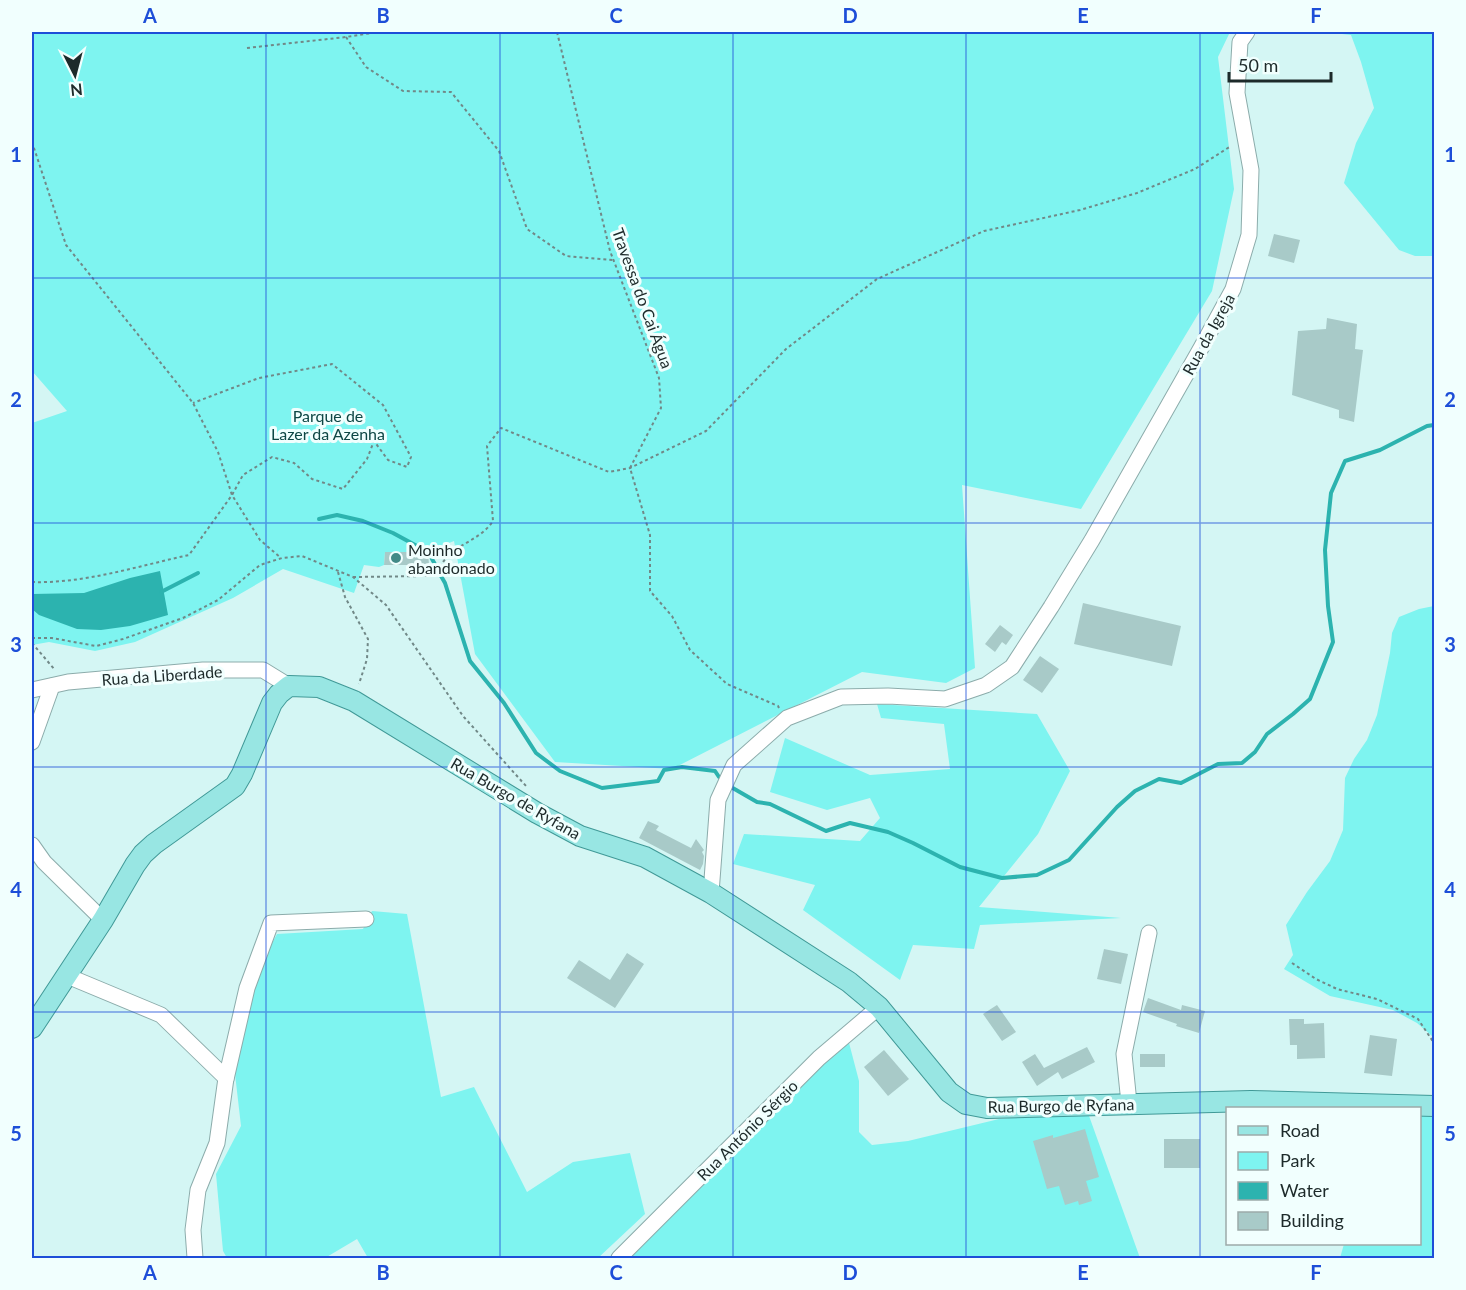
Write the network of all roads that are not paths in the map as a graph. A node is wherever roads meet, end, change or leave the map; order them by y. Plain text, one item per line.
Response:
1 (1247, 32) edge
2 (56, 680) junction
3 (290, 686) junction
4 (32, 690) edge
5 (32, 742) edge
6 (32, 845) edge
7 (711, 893) junction
8 (366, 919) dead end
9 (103, 920) junction
10 (1149, 933) dead end
11 (65, 975) junction
12 (879, 1007) junction
13 (32, 1028) edge
14 (226, 1079) junction
15 (1129, 1104) junction
16 (1434, 1106) edge
17 (195, 1258) edge
18 (619, 1258) edge

1 - 7 street, Rua da Igreja
2 - 3 street, Rua da Liberdade
2 - 4 street, Rua da Liberdade
2 - 5 street
3 - 7 main road, Rua Burgo de Ryfana
3 - 9 main road
6 - 9 street
7 - 12 main road, Rua Burgo de Ryfana
8 - 14 street
9 - 11 main road
10 - 15 street
11 - 13 main road
11 - 14 street
12 - 15 main road, Rua Burgo de Ryfana
12 - 18 street, Rua António Sérgio
14 - 17 street
15 - 16 main road, Rua Burgo de Ryfana

